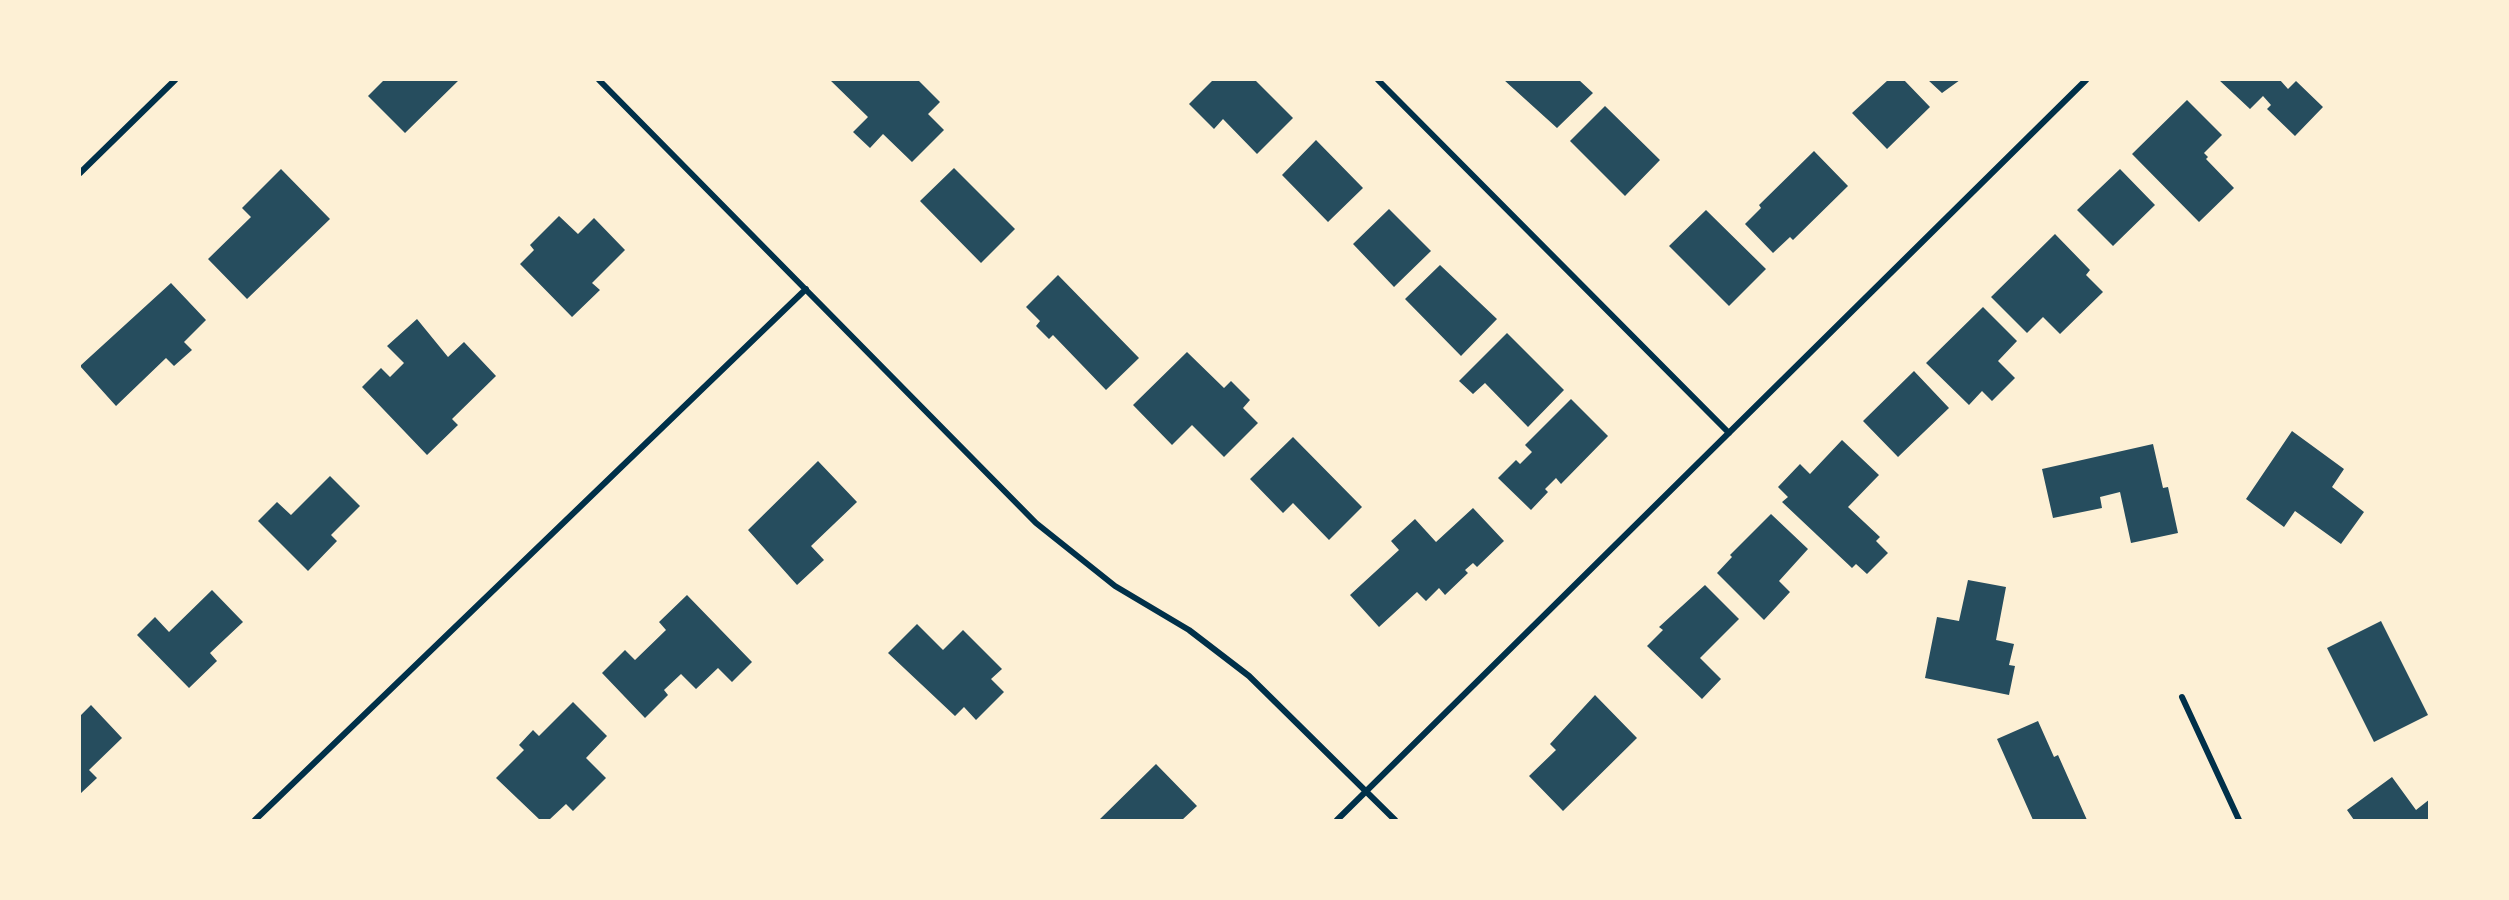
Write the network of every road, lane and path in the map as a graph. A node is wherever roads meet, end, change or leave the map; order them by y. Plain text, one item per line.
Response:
1 (175, 80) edge
2 (599, 80) edge
3 (1378, 80) edge
4 (2086, 80) edge
5 (80, 173) edge
6 (806, 290) junction
7 (1730, 433) junction
8 (2182, 697) dead end
9 (1366, 791) junction
10 (255, 820) edge
11 (1337, 820) edge
12 (1395, 820) edge
13 (2239, 820) edge

1 - 5 street
2 - 6 street
3 - 7 street
4 - 7 street
6 - 9 street
6 - 10 street
7 - 9 street
8 - 13 street
9 - 11 street
9 - 12 street

